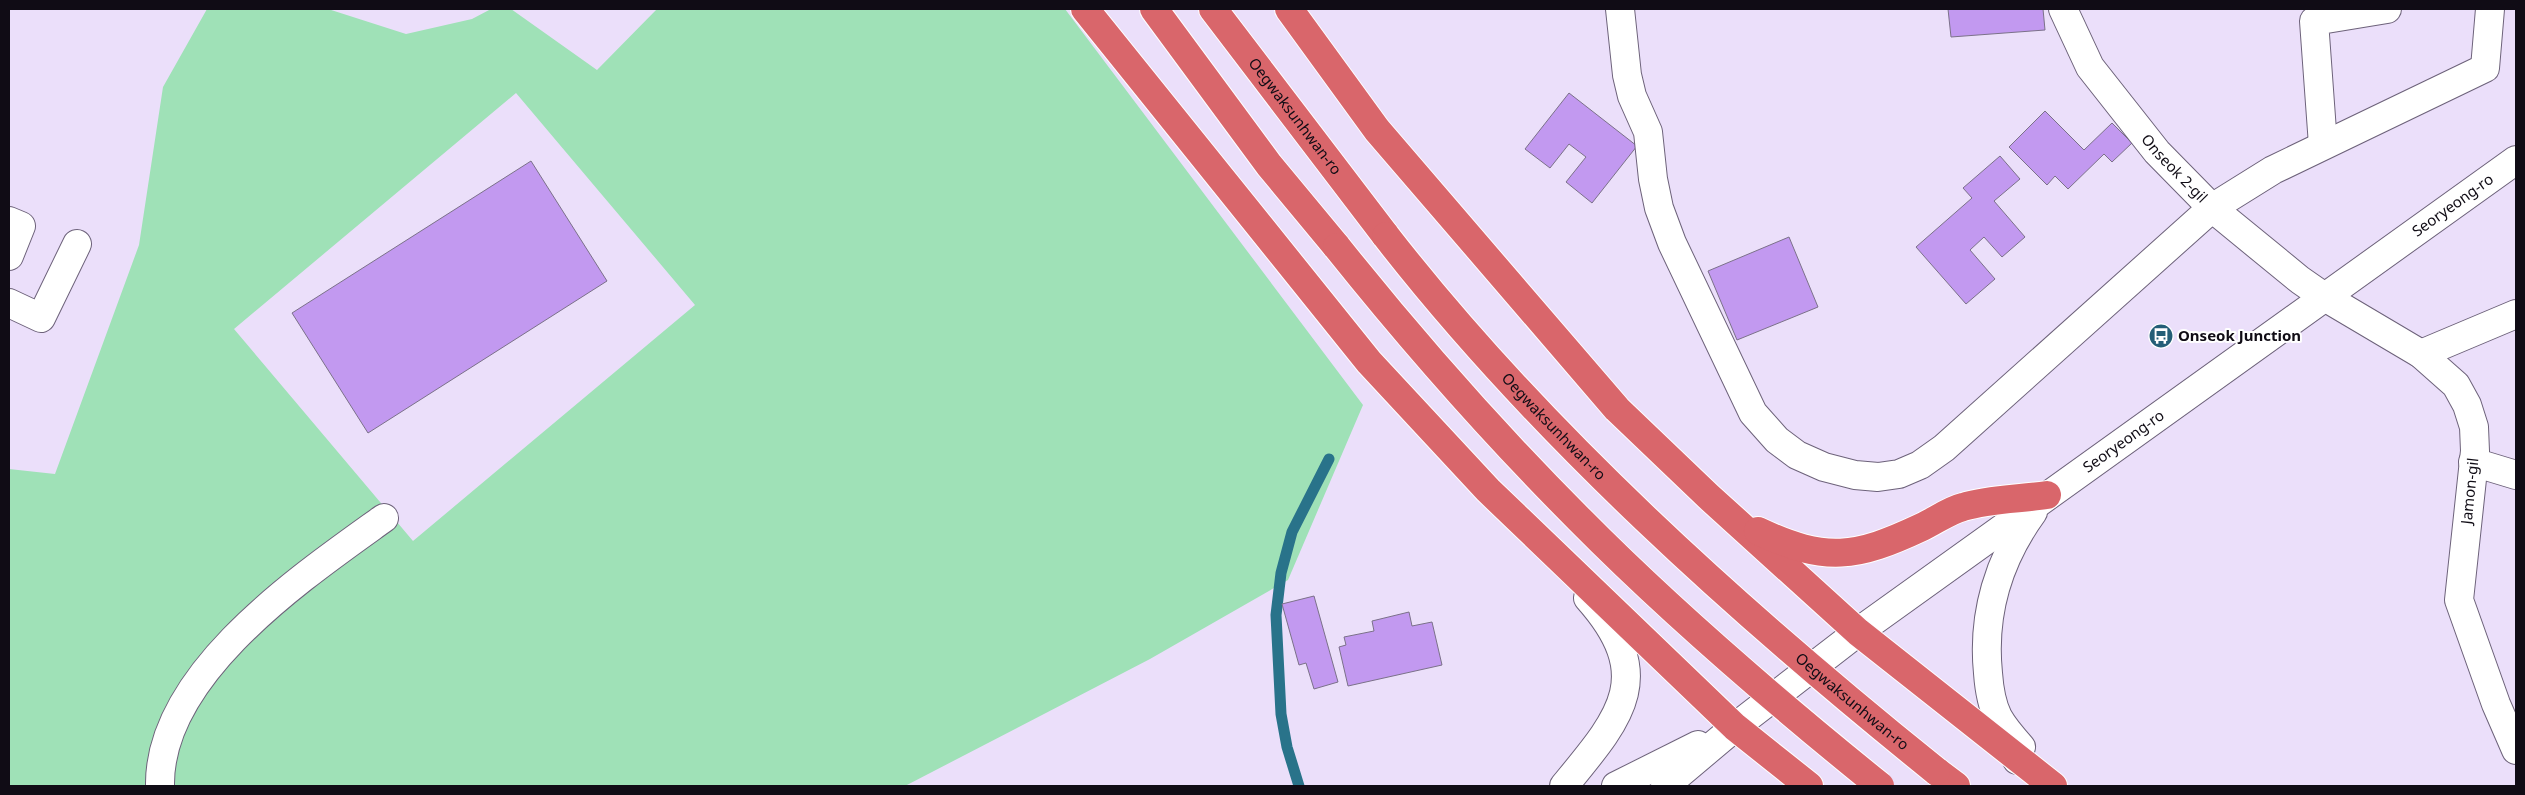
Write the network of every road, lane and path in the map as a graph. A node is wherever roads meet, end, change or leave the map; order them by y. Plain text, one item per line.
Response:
1 (1085, 9) edge
2 (1154, 9) edge
3 (1213, 9) edge
4 (1289, 9) edge
5 (1620, 9) edge
6 (2063, 9) edge
7 (2387, 9) edge
8 (2490, 9) edge
9 (2323, 145) junction
10 (2516, 160) edge
11 (2212, 208) junction
12 (9, 221) edge
13 (77, 244) dead end
14 (9, 256) edge
15 (2323, 296) junction
16 (9, 303) edge
17 (2516, 314) edge
18 (2421, 354) junction
19 (2473, 462) junction
20 (2516, 475) edge
21 (2047, 495) junction
22 (384, 518) dead end
23 (1732, 519) junction
24 (1590, 587) junction
25 (1858, 632) junction
26 (1735, 727) junction
27 (2516, 750) edge
28 (2017, 760) junction
29 (1946, 779) edge
30 (160, 786) edge
31 (1564, 786) edge
32 (1616, 786) edge
33 (1665, 786) edge
34 (1809, 786) edge
35 (1880, 786) edge
36 (2053, 786) edge

1 - 24 highway
2 - 35 highway, bridge
3 - 29 highway, Oegwaksunhwan-ro, bridge
4 - 23 highway
5 - 11 street
6 - 11 street, Onseok 2-gil
7 - 9 street
8 - 9 street
9 - 11 street
10 - 15 street, Seoryeong-ro
11 - 15 street, Onseok 2-gil
12 - 14 street
13 - 16 street
15 - 18 street, Jamon-gil
15 - 21 street, Seoryeong-ro
17 - 18 street
18 - 19 street, Jamon-gil
19 - 20 street
19 - 27 street, Jamon-gil
21 - 23 highway
21 - 25 street, Seoryeong-ro
21 - 28 street
22 - 30 street
23 - 25 highway
24 - 26 highway
24 - 31 street
25 - 26 street, Seoryeong-ro
25 - 28 highway
26 - 32 street, Seoryeong-ro
26 - 33 street, Seoryeong-ro
26 - 34 highway
28 - 36 highway

